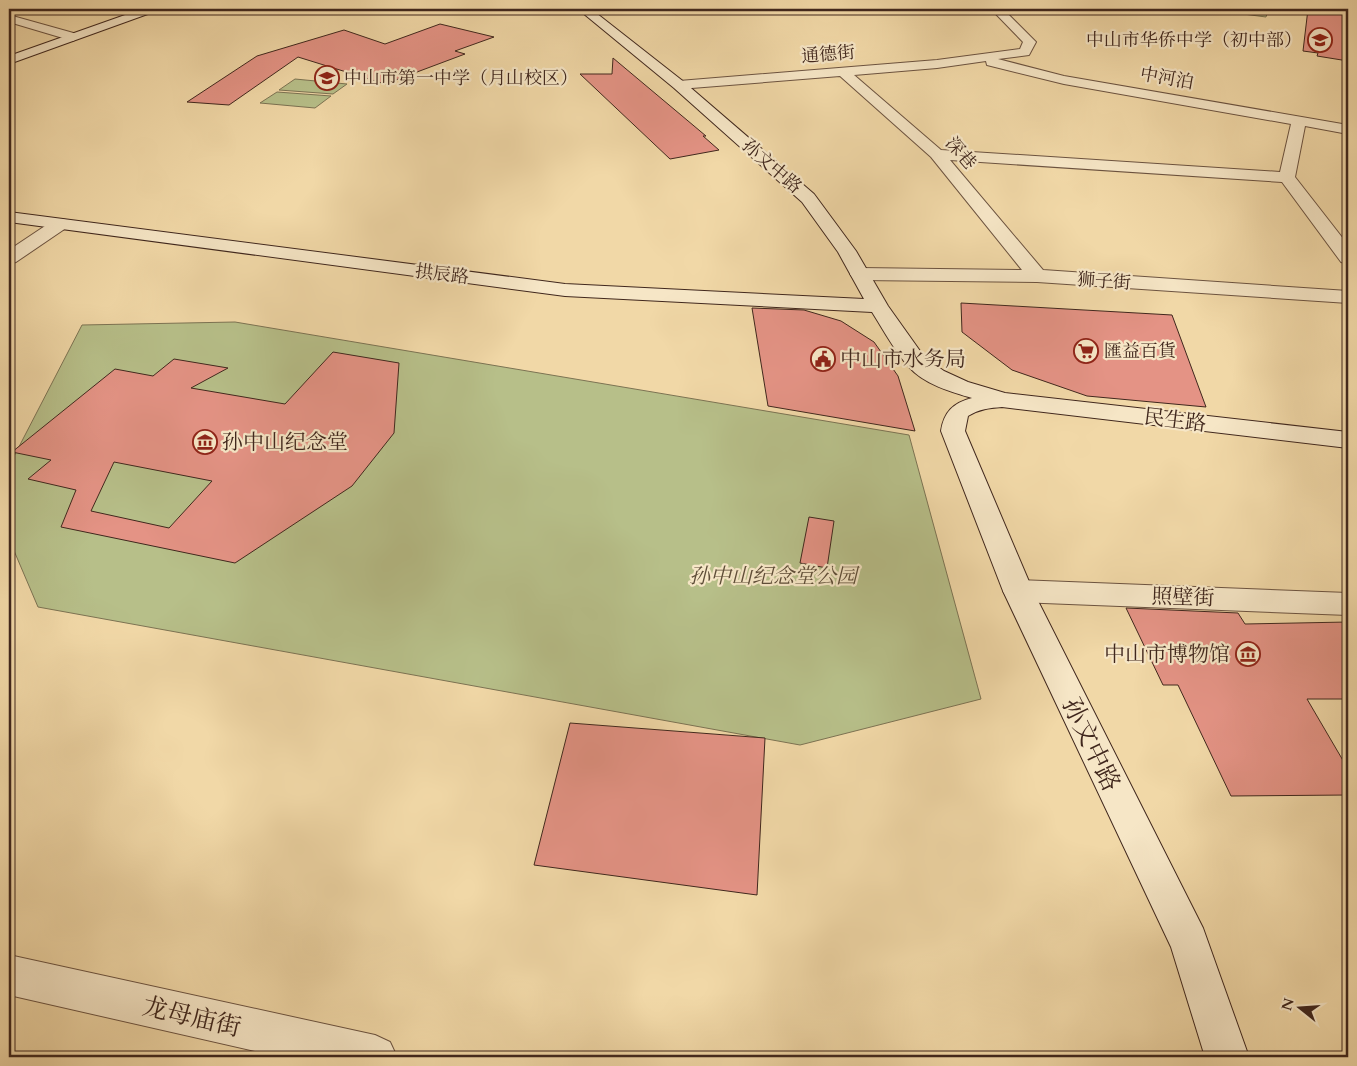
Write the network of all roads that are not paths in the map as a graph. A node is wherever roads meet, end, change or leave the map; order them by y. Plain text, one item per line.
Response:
1 (150, 9) edge
2 (584, 9) edge
3 (997, 9) edge
4 (9, 18) edge
5 (73, 37) junction
6 (954, 53) dead end
7 (9, 60) edge
8 (981, 60) junction
9 (842, 71) junction
10 (679, 85) junction
11 (1299, 120) junction
12 (1348, 129) edge
13 (937, 154) junction
14 (1287, 177) junction
15 (9, 217) edge
16 (60, 224) junction
17 (9, 258) edge
18 (1348, 258) edge
19 (860, 274) junction
20 (1037, 276) junction
21 (1348, 297) edge
22 (878, 306) junction
23 (1003, 400) junction
24 (1348, 440) edge
25 (1018, 591) junction
26 (1348, 604) edge
27 (9, 975) edge
28 (374, 1057) edge
29 (1227, 1057) edge

1 - 5 street
2 - 10 street, 孙文中路
3 - 8 street
4 - 5 street
5 - 7 street
6 - 8 street, 中河泊
8 - 9 street, 通德街
8 - 11 street, 中河泊
9 - 10 street, 通德街
9 - 13 street, 深巷
10 - 19 street, 孙文中路
11 - 12 street, 中河泊
11 - 14 street
13 - 14 street
13 - 20 street, 深巷
14 - 18 street
15 - 16 street, 拱辰路
16 - 17 street
16 - 22 street, 拱辰路
19 - 20 street, 狮子街
19 - 22 street, 孙文中路
20 - 21 street, 狮子街
22 - 23 street, 孙文中路
23 - 24 street, 民生路
23 - 25 street, 孙文中路
25 - 26 street, 照壁街
25 - 29 street, 孙文中路
27 - 28 street, 龙母庙街

